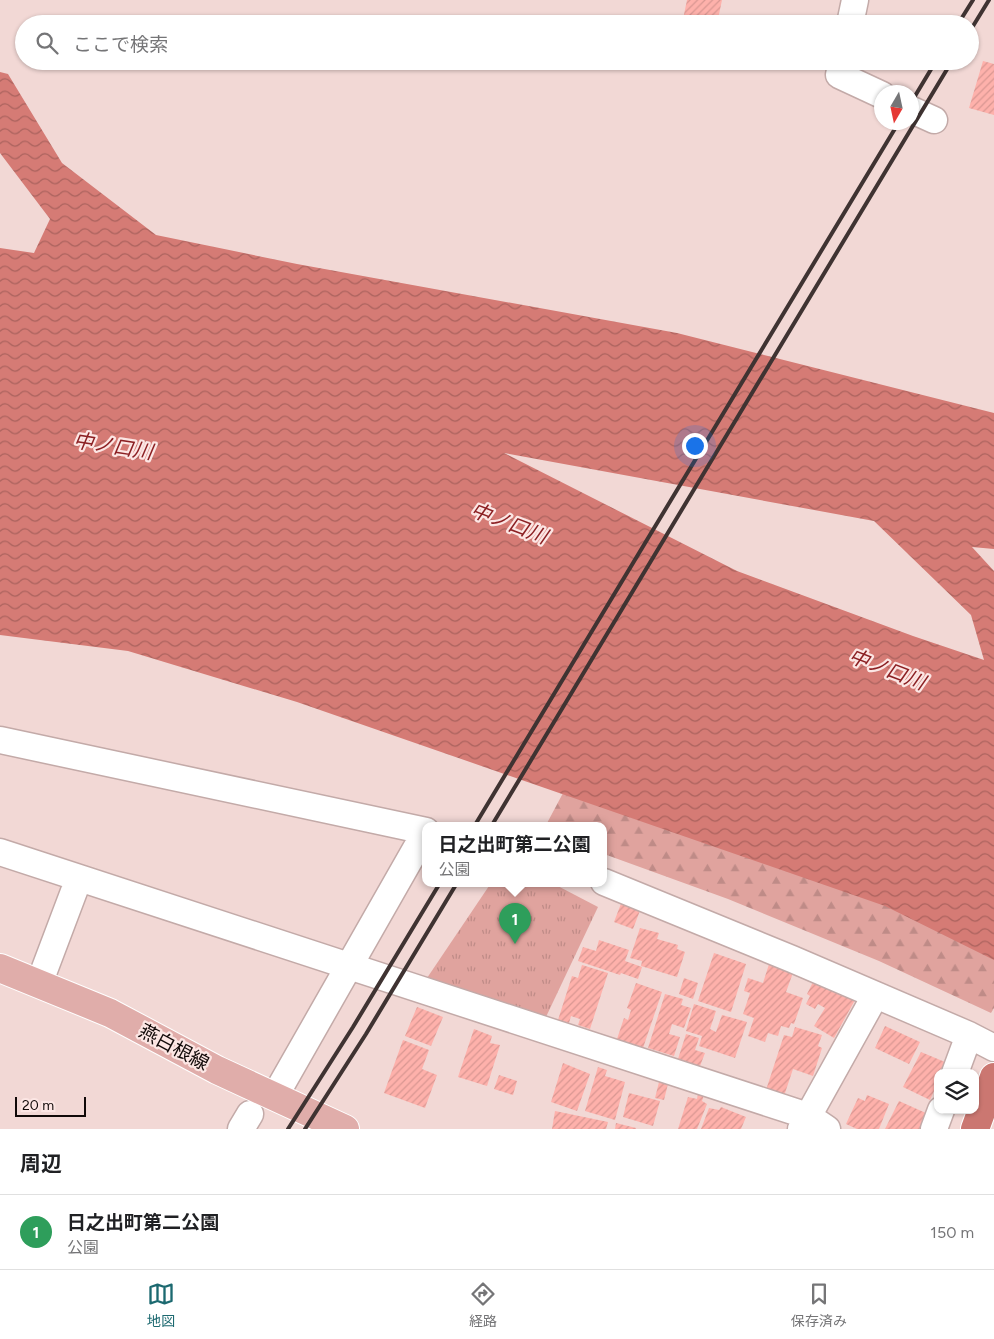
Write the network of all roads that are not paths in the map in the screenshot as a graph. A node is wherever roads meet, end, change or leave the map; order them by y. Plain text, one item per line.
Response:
1 (854, 0) edge
2 (852, 15) edge
3 (840, 70) edge
4 (874, 91) edge
5 (0, 740) edge
6 (422, 830) edge
7 (422, 838) edge
8 (0, 852) edge
9 (79, 878) junction
10 (607, 883) edge
11 (349, 966) junction
12 (0, 968) edge
13 (39, 984) junction
14 (875, 996) junction
15 (969, 1036) junction
16 (994, 1048) edge
17 (957, 1069) edge
18 (994, 1077) edge
19 (274, 1096) junction
20 (940, 1114) edge
21 (812, 1125) edge
22 (345, 1129) edge
23 (934, 1129) edge
24 (975, 1129) edge

1 - 2 street
3 - 4 street
5 - 6 street
7 - 11 street
8 - 9 street
9 - 11 street
9 - 13 street
10 - 14 street
11 - 19 street
11 - 21 street
12 - 13 main road, 燕白根線
13 - 19 main road, 燕白根線
14 - 15 street
14 - 21 street
15 - 16 street
15 - 17 street
18 - 24 highway
19 - 22 main road, 燕白根線
20 - 23 street

